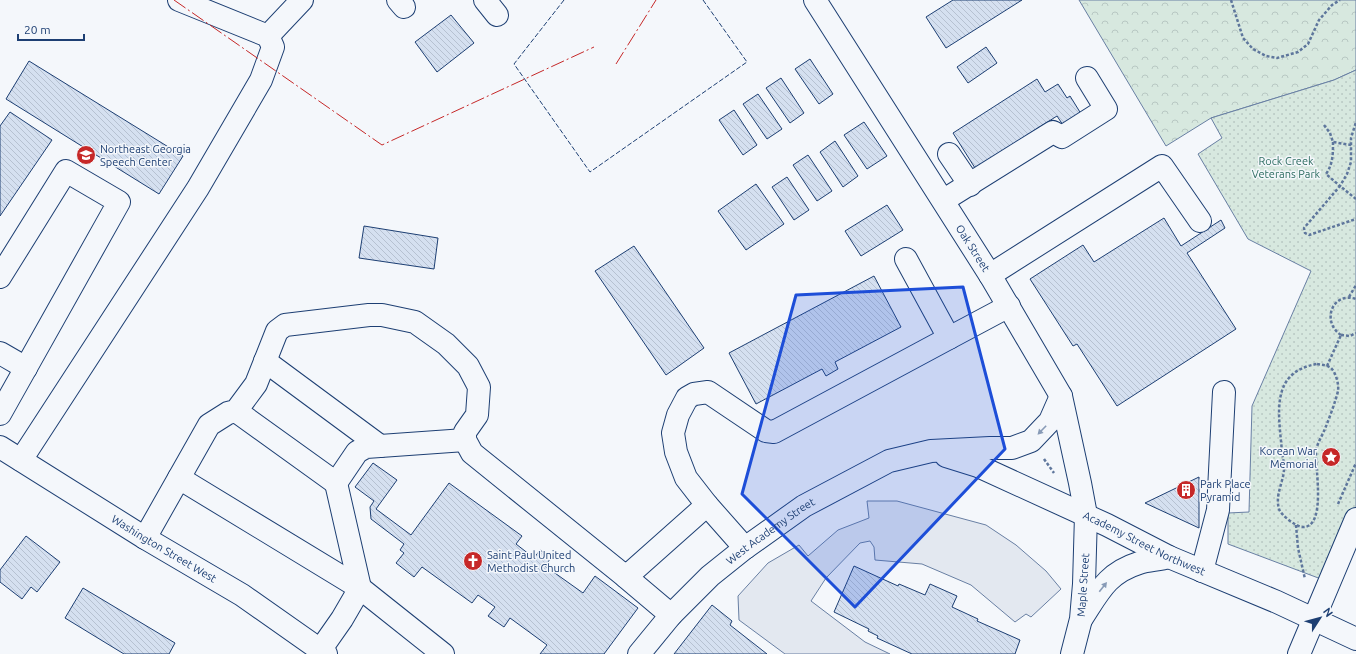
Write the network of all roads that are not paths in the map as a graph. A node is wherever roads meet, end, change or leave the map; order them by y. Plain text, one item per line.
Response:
1 (179, 0) edge
2 (302, 0) edge
3 (824, 3) edge
4 (268, 36) junction
5 (1087, 78) dead end
6 (949, 154) dead end
7 (970, 185) junction
8 (944, 200) junction
9 (1200, 221) dead end
10 (906, 259) dead end
11 (990, 275) junction
12 (0, 277) edge
13 (1009, 306) junction
14 (949, 338) junction
15 (0, 353) edge
16 (265, 362) junction
17 (26, 368) junction
18 (1224, 392) dead end
19 (1061, 396) junction
20 (236, 411) junction
21 (0, 414) edge
22 (465, 440) junction
23 (380, 446) junction
24 (0, 447) edge
25 (931, 452) junction
26 (21, 460) junction
27 (179, 478) junction
28 (336, 483) junction
29 (707, 505) junction
30 (1086, 515) junction
31 (1356, 519) edge
32 (145, 538) junction
33 (745, 548) junction
34 (1169, 557) junction
35 (1202, 571) junction
36 (626, 577) junction
37 (360, 588) junction
38 (671, 615) junction
39 (1081, 619) junction
40 (1313, 619) junction
41 (1356, 639) edge
42 (324, 652) edge
43 (443, 654) edge
44 (639, 654) edge
45 (1072, 654) edge
46 (1299, 654) edge

1 - 4 street
2 - 4 street
3 - 8 street, Oak Street
4 - 26 street
5 - 7 street
6 - 7 street
7 - 8 street
8 - 11 street, Oak Street
9 - 11 street
10 - 14 street
11 - 13 street, Oak Street
12 - 17 street
13 - 14 street
13 - 19 street, Oak Street
14 - 29 street
15 - 17 street
16 - 20 street
16 - 22 street
16 - 23 street
17 - 21 street
18 - 35 street
19 -> 25 street, West Academy Street
19 - 30 street, Oak Street
20 - 27 street
20 - 28 street
22 - 23 street
22 - 36 street
23 - 28 street
24 - 26 street, Washington Street West
25 - 30 street, Academy Street Northwest
25 - 33 street, West Academy Street
26 - 32 street, Washington Street West
27 - 32 street
27 - 37 street
28 - 37 street
29 - 33 street
29 - 36 street
30 - 34 street, Academy Street Northwest
30 - 39 street, Maple Street
31 - 40 street
32 - 42 street, Washington Street West
33 - 38 street, West Academy Street
34 - 35 street, Academy Street Northwest
39 -> 34 street
35 - 40 street, Academy Street Northwest
36 - 38 street
37 - 42 street
37 - 43 street
38 - 44 street, West Academy Street
39 - 45 street, Maple Street
40 - 41 street, Academy Street Northwest
40 - 46 street

